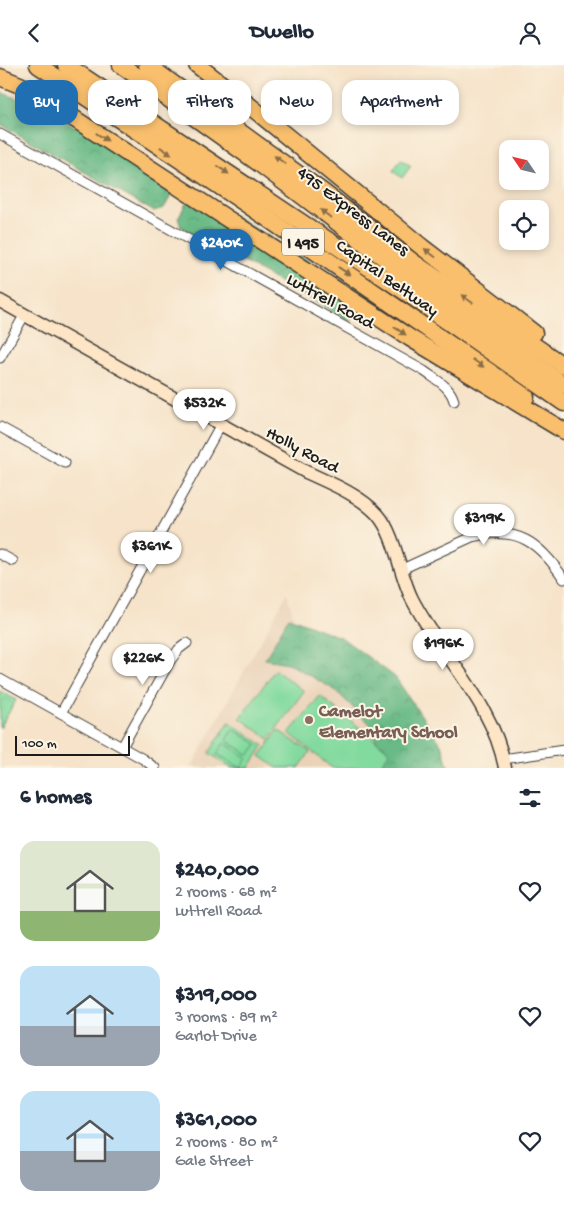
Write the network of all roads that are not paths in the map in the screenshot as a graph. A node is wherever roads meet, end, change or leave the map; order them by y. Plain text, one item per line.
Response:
1 (38, 65) edge
2 (66, 65) edge
3 (121, 65) edge
4 (149, 65) edge
5 (197, 65) edge
6 (0, 77) edge
7 (0, 134) edge
8 (0, 301) edge
9 (25, 314) junction
10 (0, 358) edge
11 (564, 359) edge
12 (564, 366) edge
13 (564, 385) edge
14 (454, 401) dead end
15 (564, 403) edge
16 (564, 423) edge
17 (221, 425) junction
18 (0, 427) edge
19 (564, 431) edge
20 (65, 463) dead end
21 (0, 554) edge
22 (13, 561) dead end
23 (400, 570) junction
24 (564, 579) edge
25 (187, 643) dead end
26 (0, 679) edge
27 (61, 713) junction
28 (122, 747) junction
29 (564, 749) edge
30 (504, 763) edge
31 (155, 768) edge

1 -> 16 highway, Capital Beltway / I 495
2 -> 15 highway, 495 Express Lanes / I 495
13 -> 3 highway, 495 Express Lanes / I 495
12 -> 4 highway, Capital Beltway
11 -> 5 highway
6 -> 19 highway
7 - 14 street, Luttrell Road
8 - 9 street, Holly Road
9 - 10 street
9 - 17 street, Holly Road
17 - 23 street, Holly Road
17 - 27 street
18 - 20 street
21 - 22 street
23 - 24 street
23 - 30 street, Holly Road
25 - 28 street
26 - 27 street
27 - 28 street
28 - 31 street
29 - 30 street

